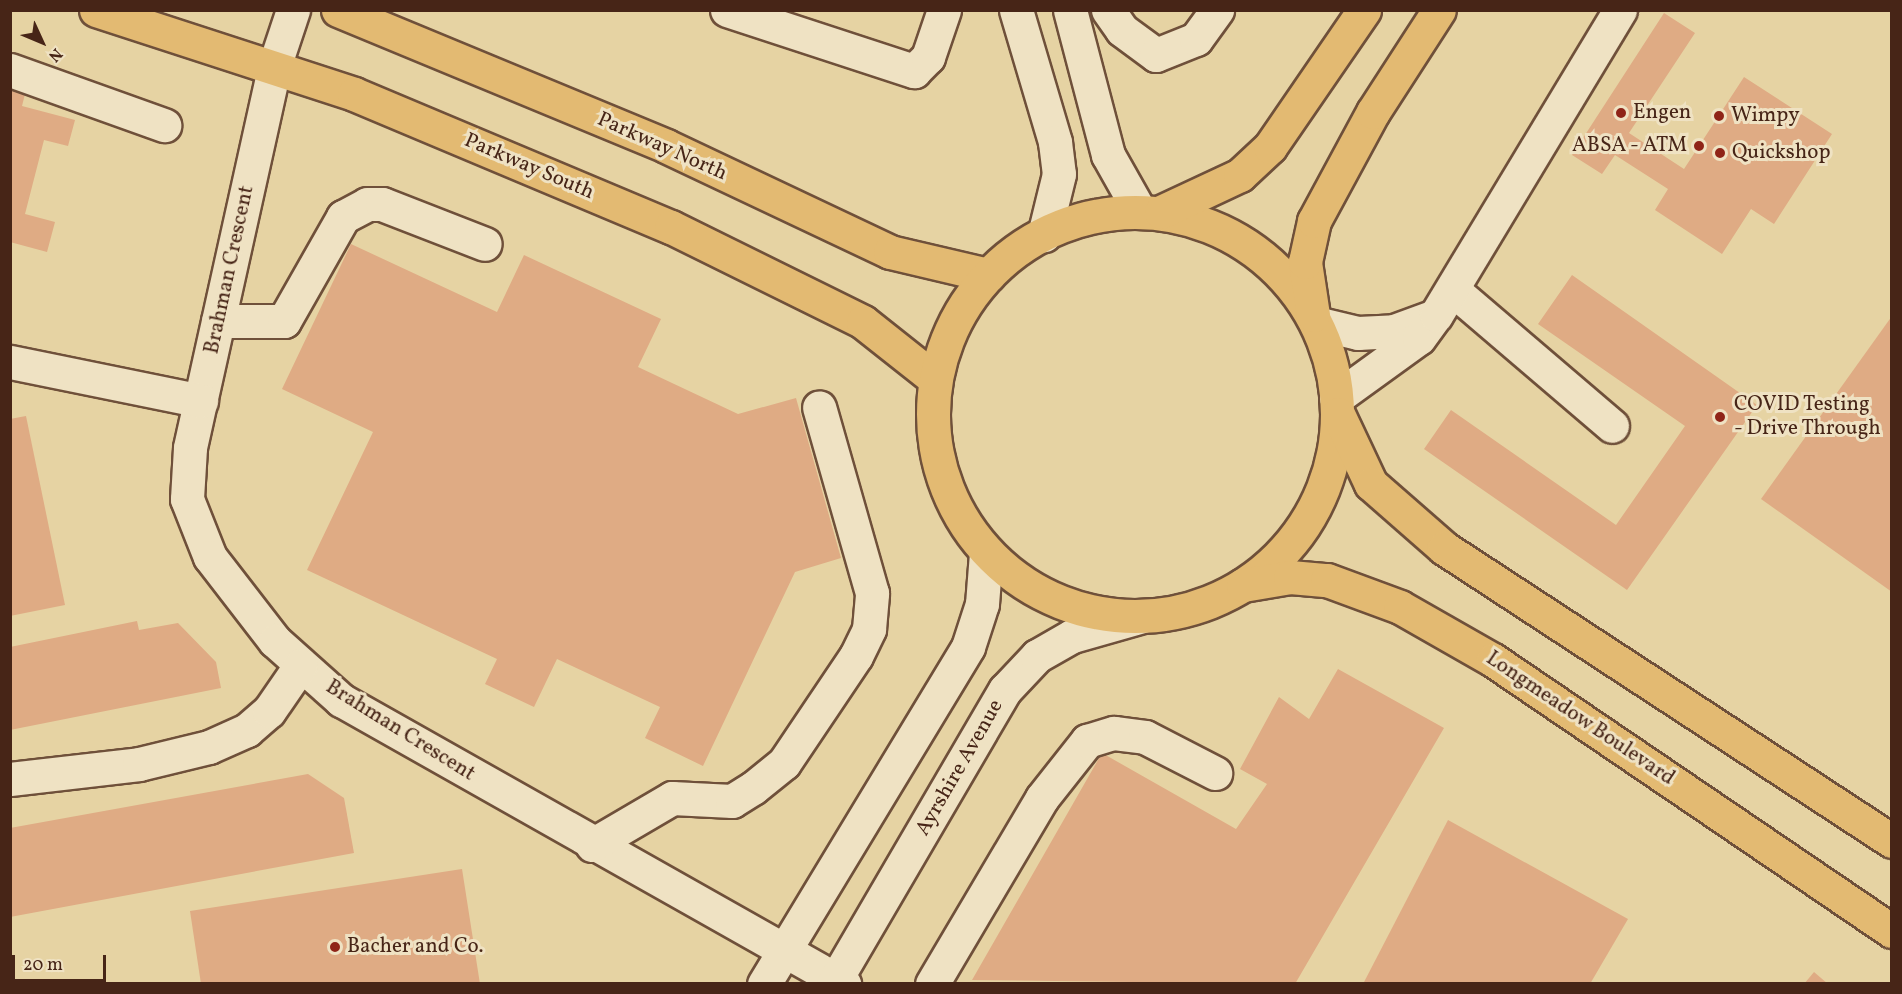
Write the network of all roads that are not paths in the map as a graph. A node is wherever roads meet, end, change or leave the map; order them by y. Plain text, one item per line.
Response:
1 (96, 10) edge
2 (293, 10) edge
3 (338, 10) edge
4 (727, 10) edge
5 (944, 10) edge
6 (1016, 10) edge
7 (1070, 10) edge
8 (1108, 10) edge
9 (1217, 10) edge
10 (1364, 10) edge
11 (1439, 10) edge
12 (1620, 10) edge
13 (275, 64) junction
14 (10, 70) edge
15 (164, 125) dead end
16 (1150, 211) junction
17 (1044, 235) junction
18 (485, 244) dead end
19 (988, 274) junction
20 (1445, 302) junction
21 (1315, 319) junction
22 (218, 321) junction
23 (10, 362) edge
24 (935, 379) junction
25 (201, 401) junction
26 (1337, 406) junction
27 (819, 407) dead end
28 (1612, 426) dead end
29 (986, 554) junction
30 (1240, 586) junction
31 (1143, 616) junction
32 (300, 666) junction
33 (1215, 773) dead end
34 (10, 779) edge
35 (1892, 841) edge
36 (592, 845) junction
37 (1892, 931) edge
38 (781, 952) junction
39 (837, 982) edge
40 (764, 984) edge
41 (932, 984) edge

1 - 13 main road, Parkway South
2 - 13 street, Brahman Crescent
3 - 19 main road, Parkway North
4 - 5 street
6 - 17 street
7 - 16 street
8 - 9 street
10 - 16 main road
11 - 21 main road
12 - 20 street
13 - 22 street, Brahman Crescent
13 - 24 main road, Parkway South
14 - 15 street
16 - 17 main road
16 - 21 main road
17 - 19 main road
18 - 22 street
19 - 24 main road
20 - 21 street
20 - 26 street
20 - 28 street
21 - 26 main road
22 - 25 street, Brahman Crescent
23 - 25 street
24 - 29 main road
25 - 32 street, Brahman Crescent
26 - 30 main road
26 - 35 main road
27 - 36 street
29 - 31 main road
29 - 38 street
30 - 31 main road
30 - 37 main road, Longmeadow Boulevard
31 - 39 street, Ayrshire Avenue
32 - 34 street
32 - 36 street, Brahman Crescent
33 - 41 street
36 - 38 street, Brahman Crescent
38 - 39 street, Brahman Crescent
38 - 40 street

